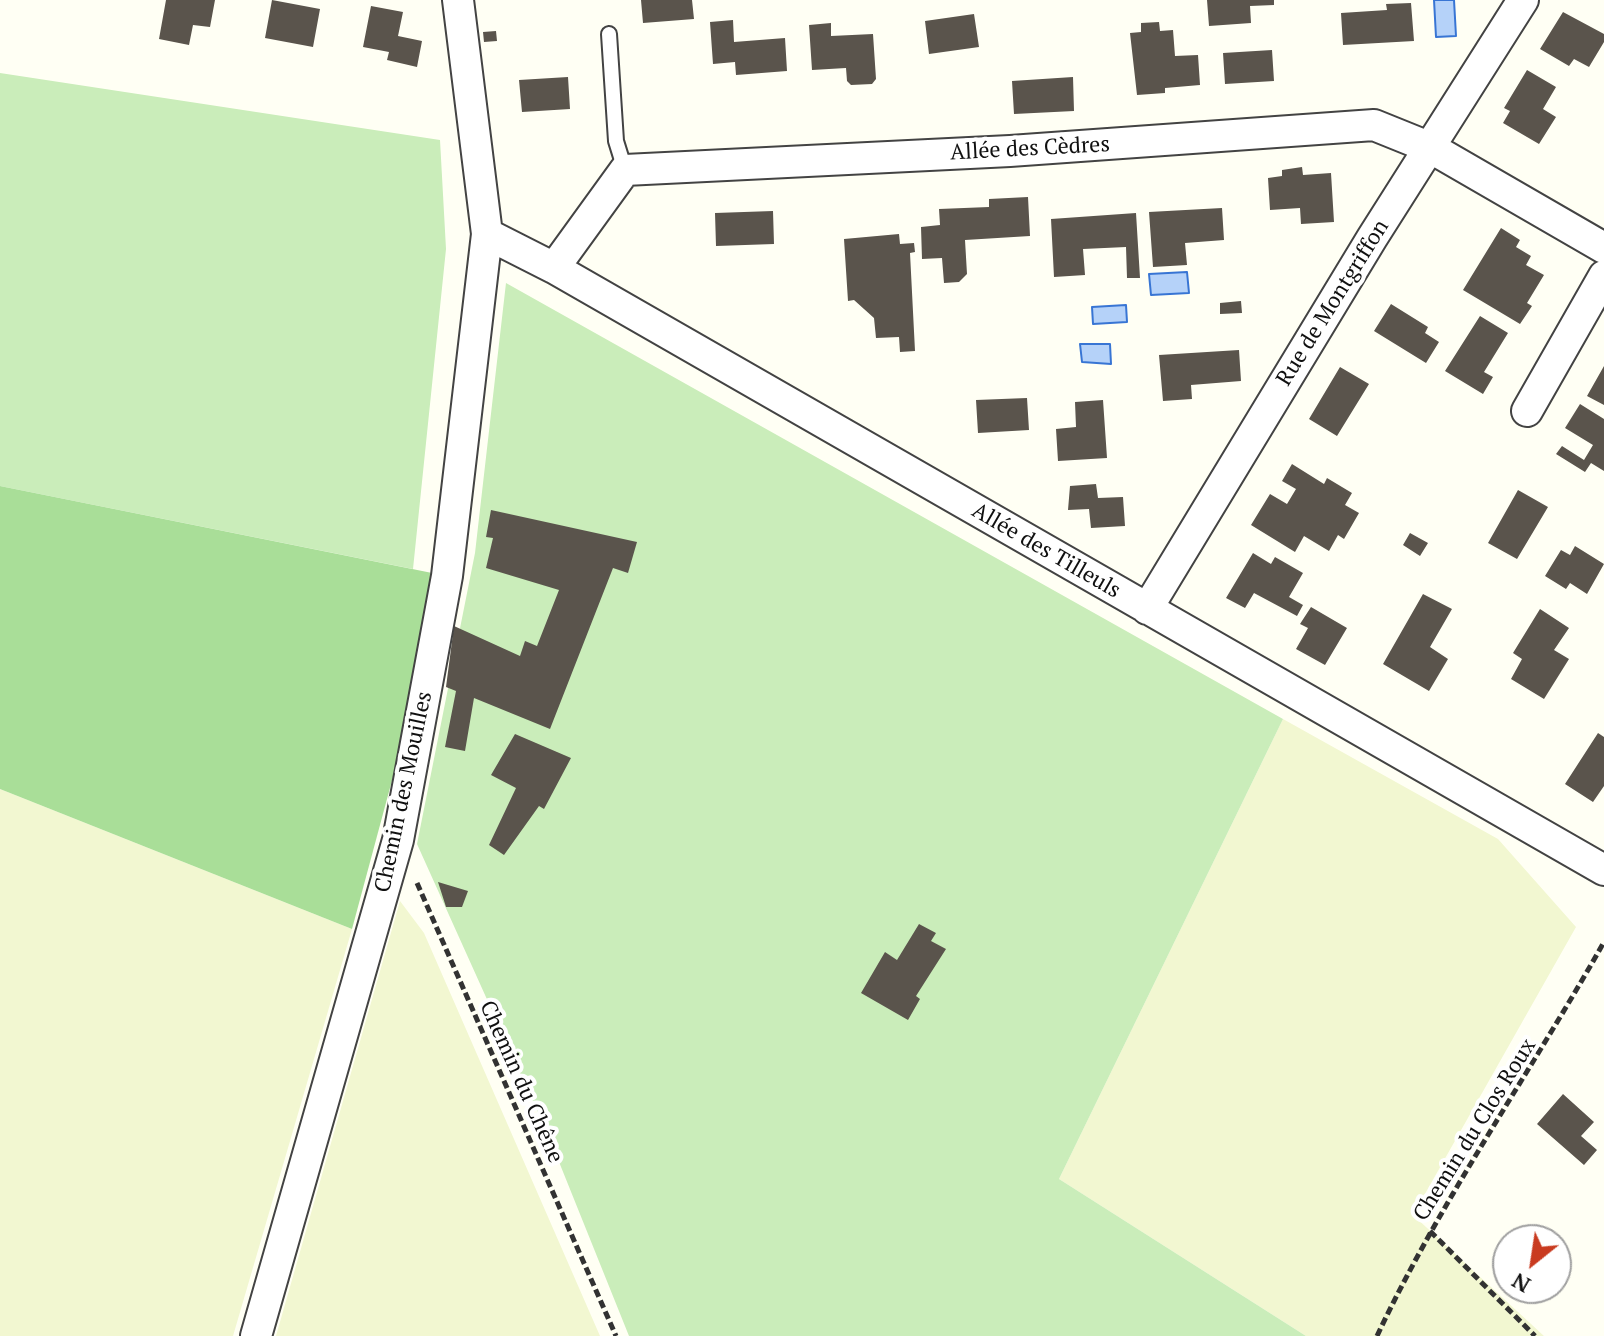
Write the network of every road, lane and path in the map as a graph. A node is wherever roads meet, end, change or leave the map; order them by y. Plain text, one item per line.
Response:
1 (458, 0) edge
2 (1523, 0) edge
3 (609, 34) dead end
4 (1431, 148) junction
5 (625, 170) junction
6 (487, 234) junction
7 (1604, 248) edge
8 (554, 268) junction
9 (1604, 276) edge
10 (1527, 411) dead end
11 (1147, 609) junction
12 (398, 840) junction
13 (1604, 870) edge
14 (1604, 942) edge
15 (1430, 1231) junction
16 (256, 1336) edge
17 (616, 1336) edge
18 (1377, 1336) edge
19 (1535, 1336) edge

1 - 6 street, Chemin des Mouilles
2 - 4 street, Rue de Montgriffon
3 - 5 lane
4 - 5 street, Allée des Cèdres
4 - 7 street, Allée des Cèdres
4 - 11 street, Rue de Montgriffon
5 - 8 street
6 - 8 street, Allée des Tilleuls
6 - 12 street, Chemin des Mouilles
8 - 11 street, Allée des Tilleuls
9 - 10 street
11 - 13 street, Allée des Tilleuls
12 - 16 street, Chemin des Mouilles
12 - 17 path, Chemin du Chêne
14 - 15 path, Chemin du Clos Roux
15 - 18 path, Chemin du Clos Roux
15 - 19 path

